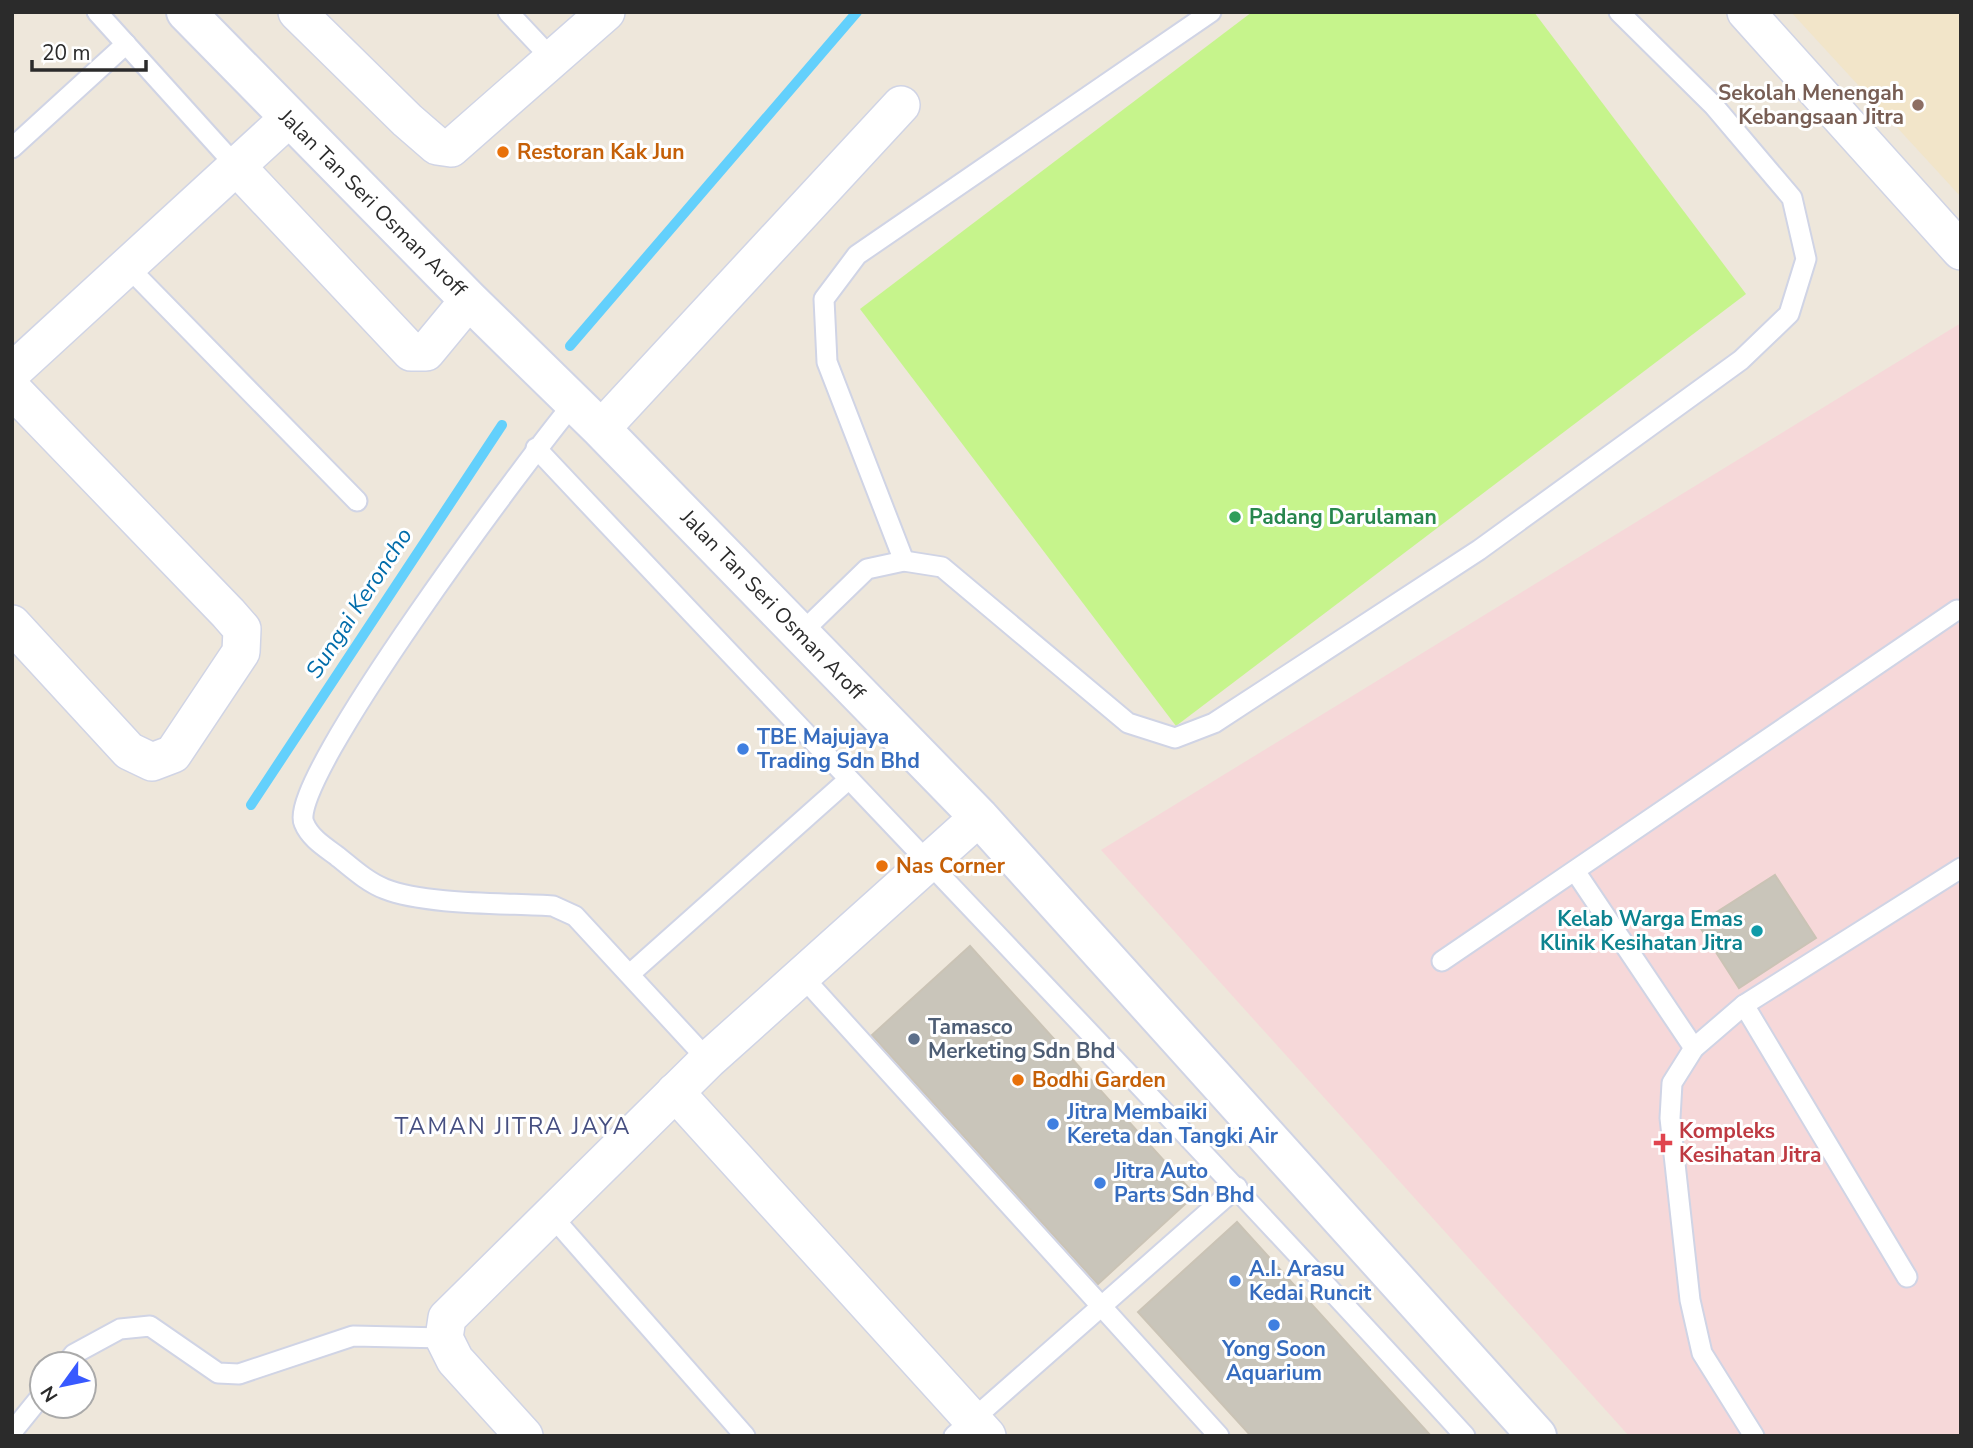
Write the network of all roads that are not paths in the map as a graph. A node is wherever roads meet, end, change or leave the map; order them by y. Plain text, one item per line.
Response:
1 (97, 12) edge
2 (186, 12) edge
3 (297, 12) edge
4 (508, 12) edge
5 (606, 12) edge
6 (1211, 12) edge
7 (1619, 12) edge
8 (1746, 12) edge
9 (126, 44) junction
10 (554, 61) junction
11 (901, 105) dead end
12 (289, 118) junction
13 (12, 148) edge
14 (237, 167) junction
15 (1961, 251) edge
16 (128, 267) junction
17 (469, 300) junction
18 (12, 372) edge
19 (12, 389) edge
20 (574, 403) junction
21 (601, 429) junction
22 (536, 448) junction
23 (357, 501) dead end
24 (904, 561) junction
25 (1957, 610) dead end
26 (12, 624) edge
27 (800, 634) junction
28 (848, 780) junction
29 (979, 817) junction
30 (928, 864) junction
31 (1961, 868) edge
32 (1575, 871) junction
33 (1442, 961) dead end
34 (631, 973) junction
35 (801, 975) junction
36 (1744, 1005) junction
37 (1694, 1048) junction
38 (708, 1060) junction
39 (676, 1092) junction
40 (1237, 1187) junction
41 (550, 1214) junction
42 (1907, 1277) dead end
43 (1103, 1306) junction
44 (444, 1338) junction
45 (81, 1350) edge
46 (28, 1412) edge
47 (971, 1430) edge
48 (12, 1432) edge
49 (524, 1436) edge
50 (745, 1436) edge
51 (1219, 1436) edge
52 (1465, 1436) edge
53 (1536, 1436) edge
54 (1754, 1436) edge

1 - 9 lane
2 - 12 main road, Jalan Tan Seri Osman Aroff
3 - 10 street
4 - 10 lane
5 - 10 street
6 - 24 lane
7 - 24 lane
8 - 15 street
9 - 13 lane
9 - 14 lane
11 - 21 street
12 - 14 street
12 - 17 main road, Jalan Tan Seri Osman Aroff
14 - 16 street
14 - 17 street
16 - 18 street
16 - 23 lane
17 - 20 main road, Jalan Tan Seri Osman Aroff
19 - 26 street
20 - 21 main road, Jalan Tan Seri Osman Aroff
20 - 22 lane
21 - 27 main road, Jalan Tan Seri Osman Aroff
22 - 28 lane
22 - 34 lane
24 - 27 lane
25 - 32 lane
27 - 29 main road, Jalan Tan Seri Osman Aroff
28 - 30 lane
28 - 34 lane
29 - 30 street
29 - 53 main road, Jalan Tan Seri Osman Aroff
30 - 35 street
30 - 40 lane
31 - 36 lane
32 - 33 lane
32 - 37 lane
34 - 38 lane
35 - 38 street
35 - 43 lane
36 - 37 lane
36 - 42 lane
37 - 54 lane
38 - 39 street
39 - 41 street
39 - 47 street
40 - 43 lane
40 - 52 lane
41 - 44 street
41 - 50 lane
43 - 47 lane
43 - 51 lane
44 - 45 lane
44 - 49 street
46 - 48 lane

